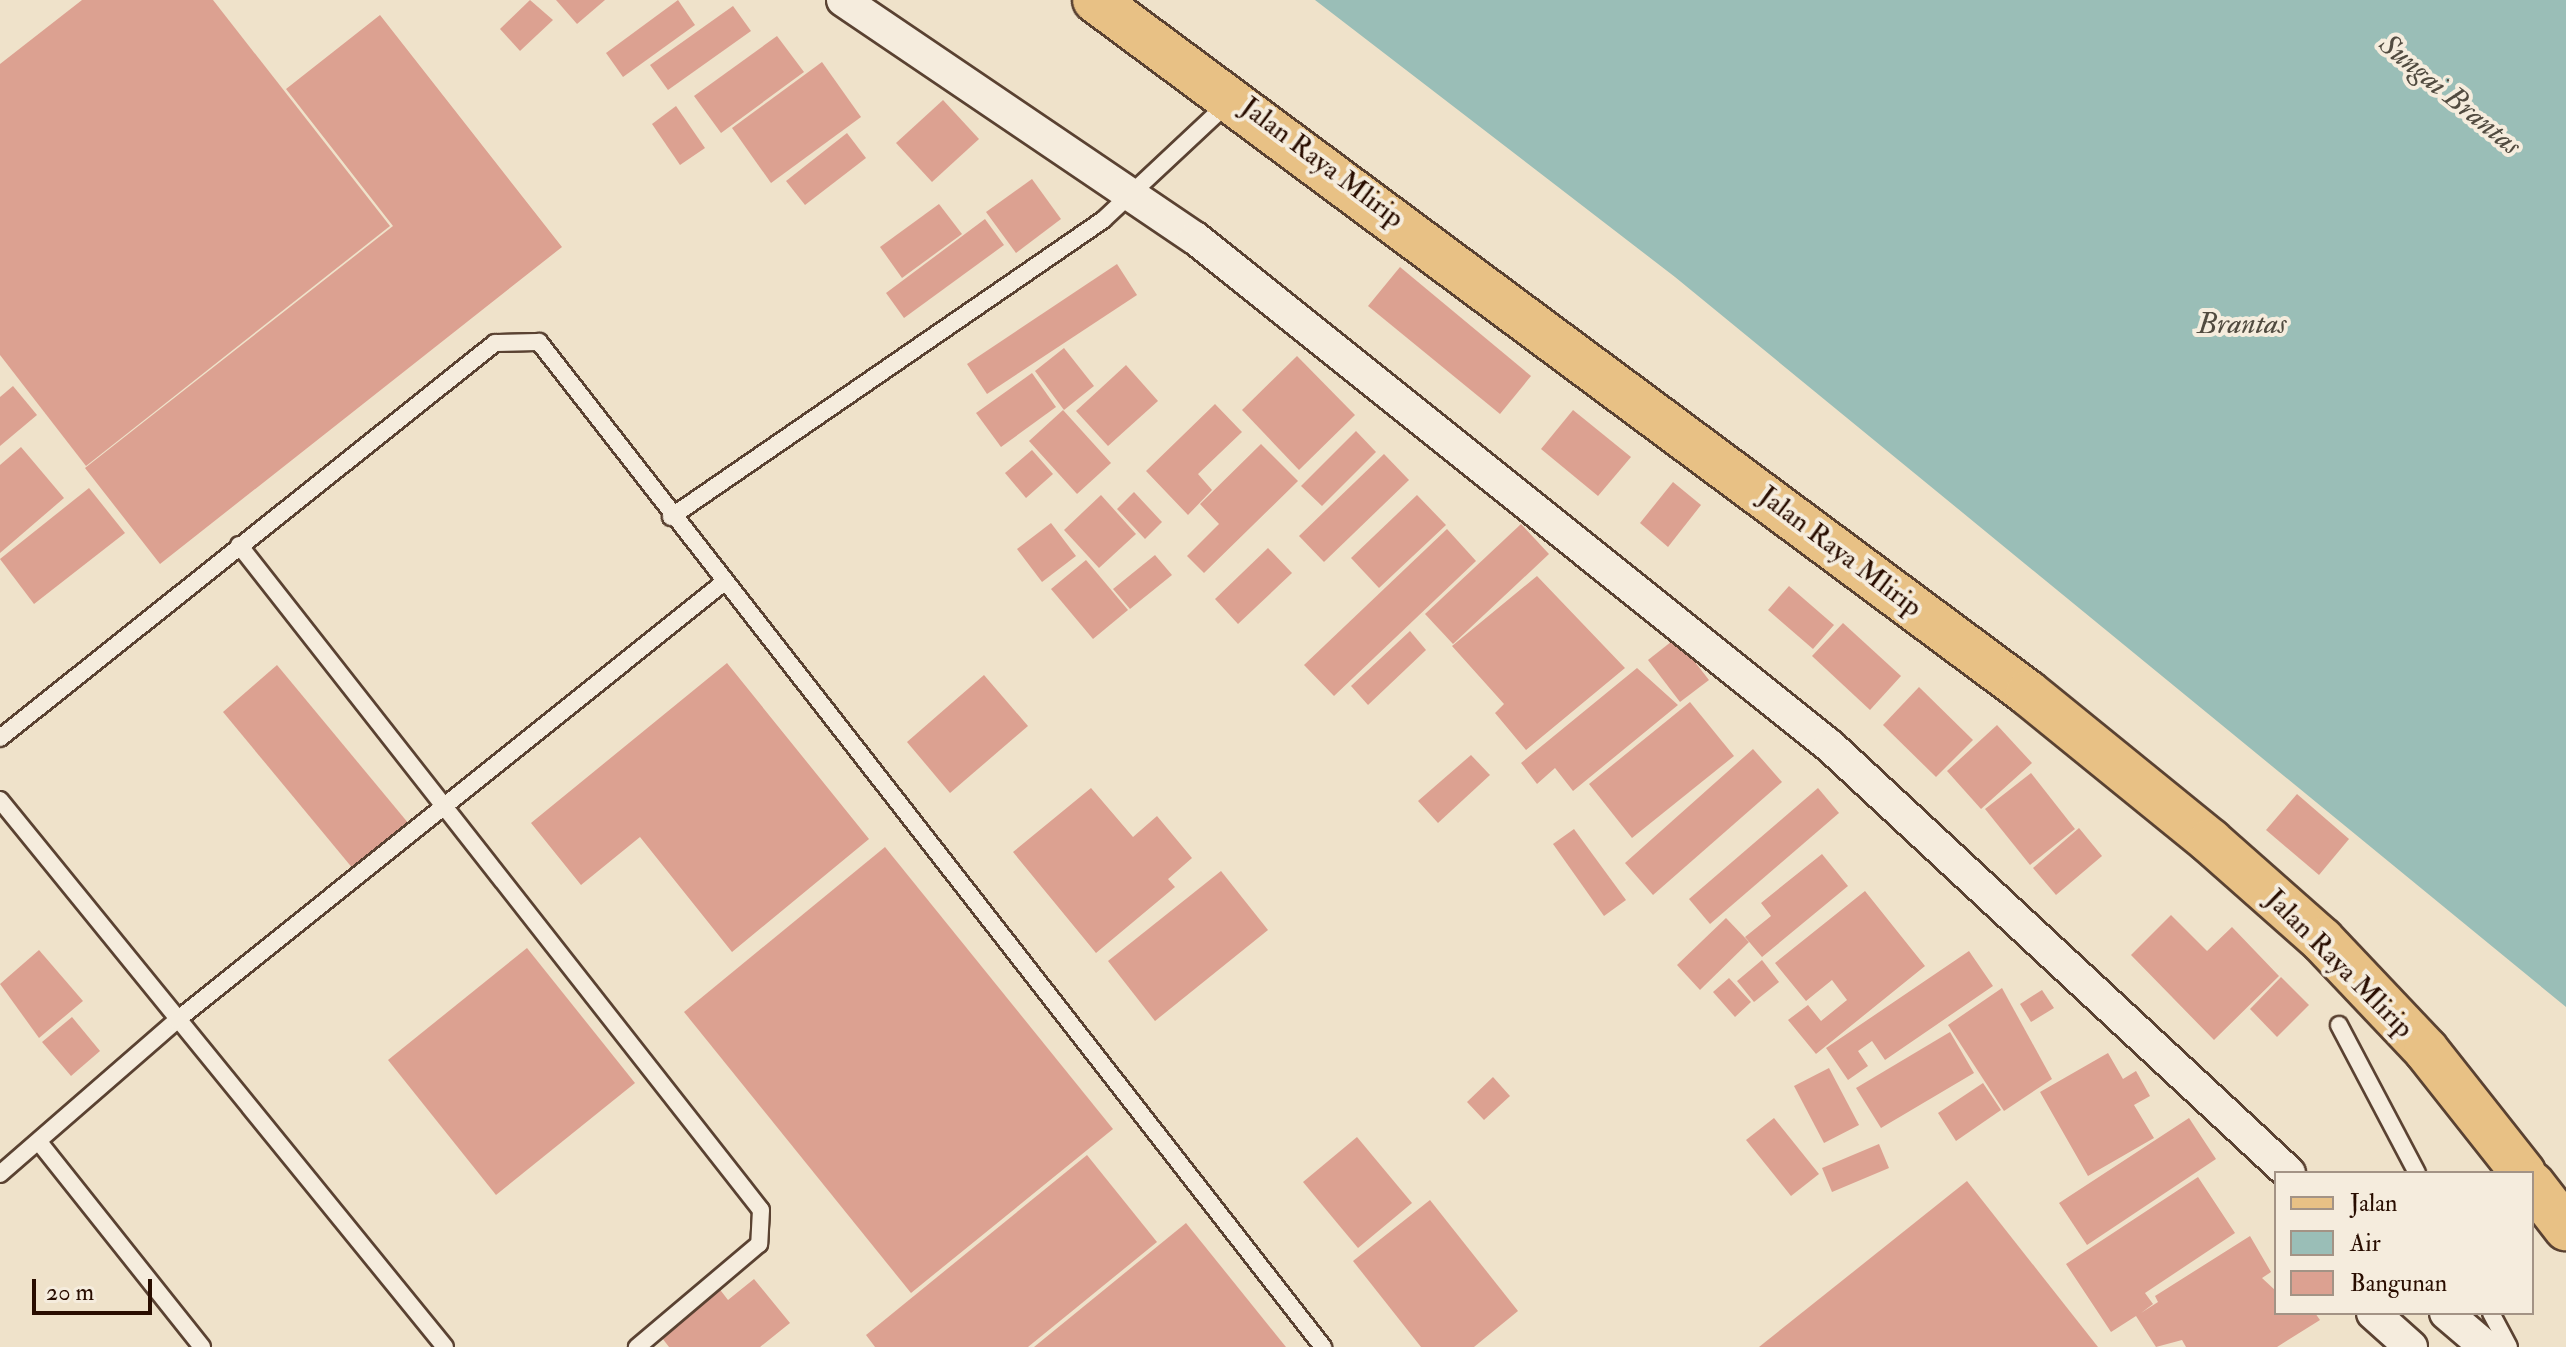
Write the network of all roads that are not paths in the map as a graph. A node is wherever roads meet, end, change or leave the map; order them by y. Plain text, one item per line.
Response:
1 (843, 0) edge
2 (1095, 0) edge
3 (1233, 97) junction
4 (1135, 194) junction
5 (671, 517) junction
6 (239, 545) junction
7 (723, 583) junction
8 (0, 738) edge
9 (0, 800) edge
10 (447, 806) junction
11 (177, 1020) junction
12 (2339, 1025) dead end
13 (39, 1142) junction
14 (2287, 1171) edge
15 (2416, 1171) edge
16 (2521, 1171) edge
17 (0, 1174) edge
18 (2534, 1187) edge
19 (2566, 1228) edge
20 (2375, 1315) edge
21 (2448, 1315) edge
22 (2492, 1315) edge
23 (202, 1347) edge
24 (445, 1347) edge
25 (637, 1347) edge
26 (1323, 1347) edge
27 (2411, 1347) edge
28 (2486, 1347) edge
29 (2509, 1347) edge

1 - 4 street
2 - 3 main road, Jalan Raya Mlirip
3 - 4 lane
3 - 16 main road, Jalan Raya Mlirip
4 - 5 lane
4 - 14 street
5 - 6 lane
5 - 7 lane
6 - 8 lane
6 - 10 lane
7 - 10 lane
7 - 26 lane
9 - 11 lane
10 - 11 lane
10 - 25 lane
11 - 13 lane
11 - 24 lane
12 - 15 lane
13 - 17 lane
13 - 23 lane
18 - 19 main road
20 - 27 street
21 - 28 street
22 - 29 lane

